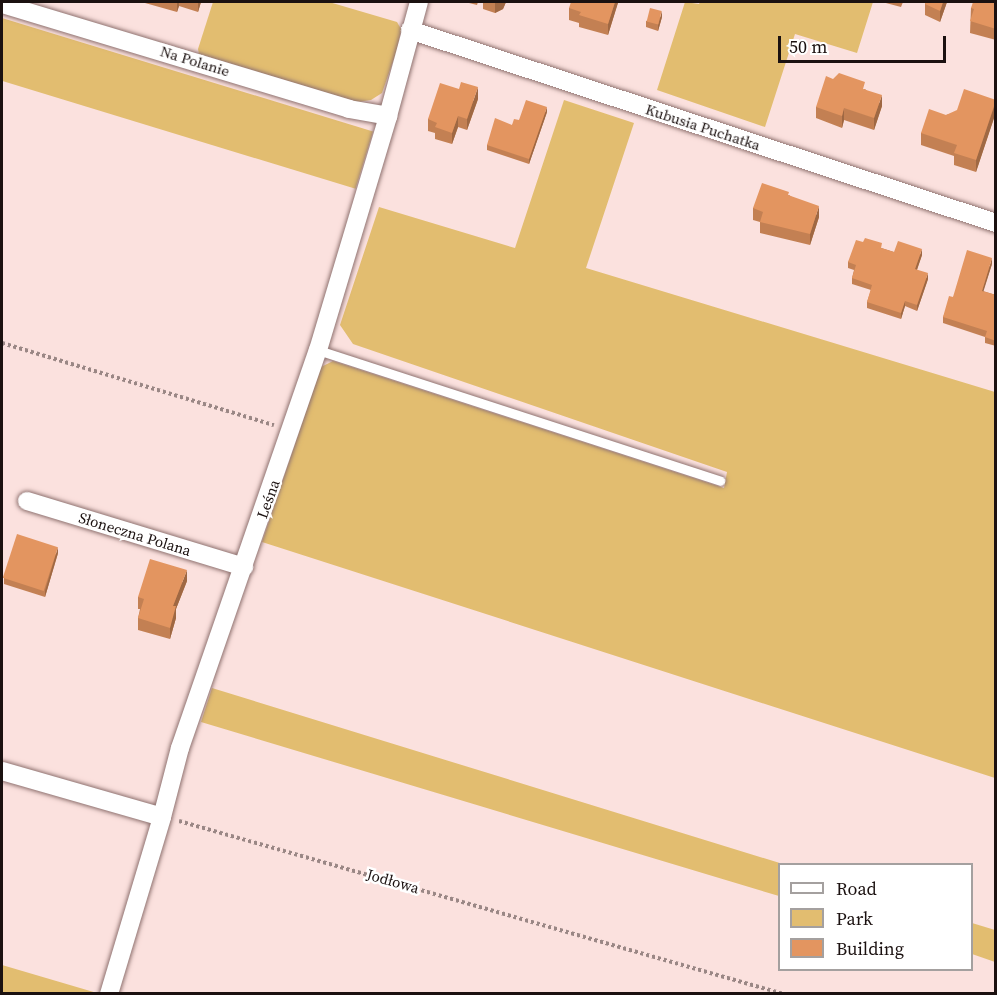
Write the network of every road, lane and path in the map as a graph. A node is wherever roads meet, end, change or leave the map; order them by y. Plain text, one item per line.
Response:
1 (419, 2) edge
2 (2, 4) edge
3 (410, 30) junction
4 (388, 116) junction
5 (996, 223) edge
6 (2, 343) edge
7 (318, 350) junction
8 (292, 431) junction
9 (720, 481) dead end
10 (27, 501) dead end
11 (243, 567) junction
12 (2, 771) edge
13 (162, 817) junction
14 (109, 993) edge
15 (784, 993) edge

1 - 3 street, Leśna
2 - 4 street, Na Polanie
3 - 4 street, Leśna
3 - 5 street, Kubusia Puchatka
4 - 7 street, Leśna
6 - 8 path
7 - 8 street, Leśna
7 - 9 lane
8 - 11 street, Leśna
10 - 11 street, Słoneczna Polana
11 - 13 street, Leśna
12 - 13 street
13 - 14 street, Leśna
13 - 15 path, Jodłowa

